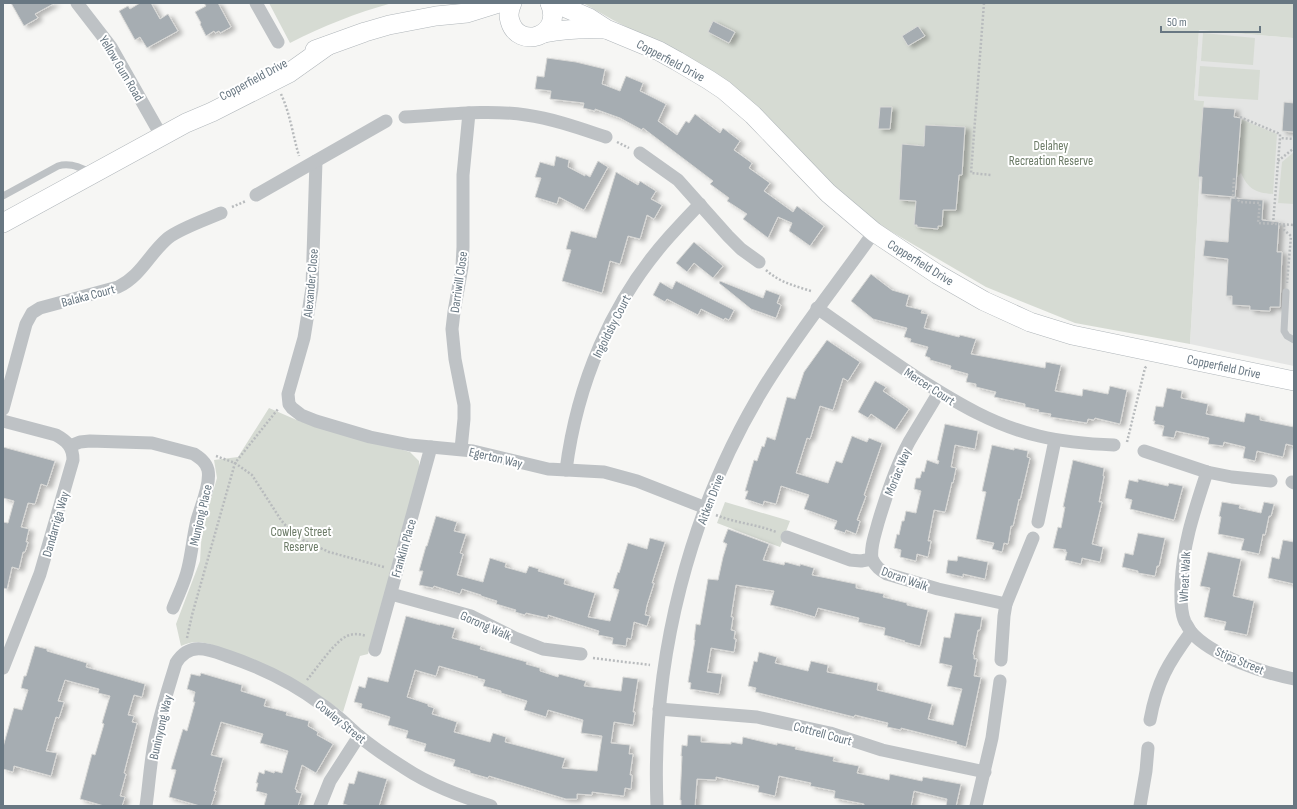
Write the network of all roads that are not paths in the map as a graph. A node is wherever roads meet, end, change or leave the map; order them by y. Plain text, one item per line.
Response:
1 (77, 3) edge
2 (256, 3) edge
3 (499, 3) edge
4 (512, 3) edge
5 (550, 3) edge
6 (467, 13) junction
7 (510, 24) junction
8 (606, 30) junction
9 (544, 33) junction
10 (278, 42) dead end
11 (469, 113) junction
12 (404, 117) dead end
13 (386, 121) dead end
14 (162, 137) junction
15 (606, 137) road end
16 (640, 153) road end
17 (316, 161) junction
18 (94, 174) junction
19 (256, 195) road end
20 (3, 196) edge
21 (700, 204) junction
22 (221, 213) road end
23 (3, 223) edge
24 (874, 232) junction
25 (759, 262) road end
26 (1286, 292) road end
27 (817, 308) junction
28 (1294, 340) edge
29 (1294, 381) edge
30 (939, 392) junction
31 (289, 404) joint
32 (3, 409) edge
33 (3, 420) edge
34 (1055, 440) junction
35 (1114, 445) road end
36 (70, 446) junction
37 (431, 447) junction
38 (461, 449) junction
39 (1144, 451) dead end
40 (566, 470) junction
41 (1207, 472) junction
42 (1271, 481) dead end
43 (706, 508) junction
44 (1038, 522) dead end
45 (787, 537) road end
46 (1033, 538) dead end
47 (872, 559) junction
48 (391, 594) junction
49 (1006, 604) junction
50 (173, 608) dead end
51 (1191, 632) junction
52 (377, 644) road end
53 (186, 652) joint
54 (582, 654) road end
55 (1001, 660) dead end
56 (3, 668) edge
57 (1294, 679) edge
58 (1000, 681) dead end
59 (659, 709) junction
60 (1150, 720) dead end
61 (359, 736) junction
62 (1148, 748) dead end
63 (985, 772) junction
64 (146, 806) edge
65 (320, 806) edge
66 (491, 806) edge
67 (657, 806) edge
68 (976, 806) edge
69 (1140, 806) edge

1 - 14 street, Yellow Gum Road
2 - 10 street
3 - 6 street, Copperfield Drive
4 - 7 street
5 - 8 street, Copperfield Drive
5 - 9 street
6 - 7 street, Copperfield Drive
6 - 14 street, Copperfield Drive
7 - 9 street, Copperfield Drive
8 - 9 street, Copperfield Drive
8 - 24 street, Copperfield Drive
11 - 12 street
11 - 15 street
11 - 38 street, Darriwill Close
13 - 17 street
14 - 18 street, Copperfield Drive
16 - 21 street
17 - 19 street
17 - 31 street, Alexander Close
18 - 20 lane
18 - 23 street, Copperfield Drive
21 - 25 street
21 - 40 street, Ingoldsby Court
22 - 32 street, Balaka Court
24 - 27 street, Aitken Drive
24 - 29 street, Copperfield Drive
26 - 28 lane
27 - 30 street, Mercer Court
27 - 43 street, Aitken Drive
30 - 34 street, Mercer Court
30 - 47 street, Moriac Way
31 - 37 street, Egerton Way
33 - 36 street
34 - 35 street, Mercer Court
34 - 44 street
36 - 50 street, Munjong Place
36 - 56 street, Dandarriga Way
37 - 38 street, Egerton Way
37 - 48 street, Franklin Place
38 - 40 street, Egerton Way
39 - 41 street
40 - 43 street, Egerton Way
41 - 42 street
41 - 51 street, Wheat Walk
43 - 59 street, Aitken Drive
45 - 47 street, Doran Walk
46 - 49 street
47 - 49 street, Doran Walk
48 - 52 street, Franklin Place
48 - 54 street, Gorong Walk
49 - 55 street
51 - 57 street, Stipa Street
51 - 60 street
53 - 61 street, Cowley Street
53 - 64 street, Buninyong Way
58 - 63 street
59 - 63 street, Cottrell Court
59 - 67 street, Aitken Drive
61 - 65 street
61 - 66 street, Cowley Street
62 - 69 street
63 - 68 street

